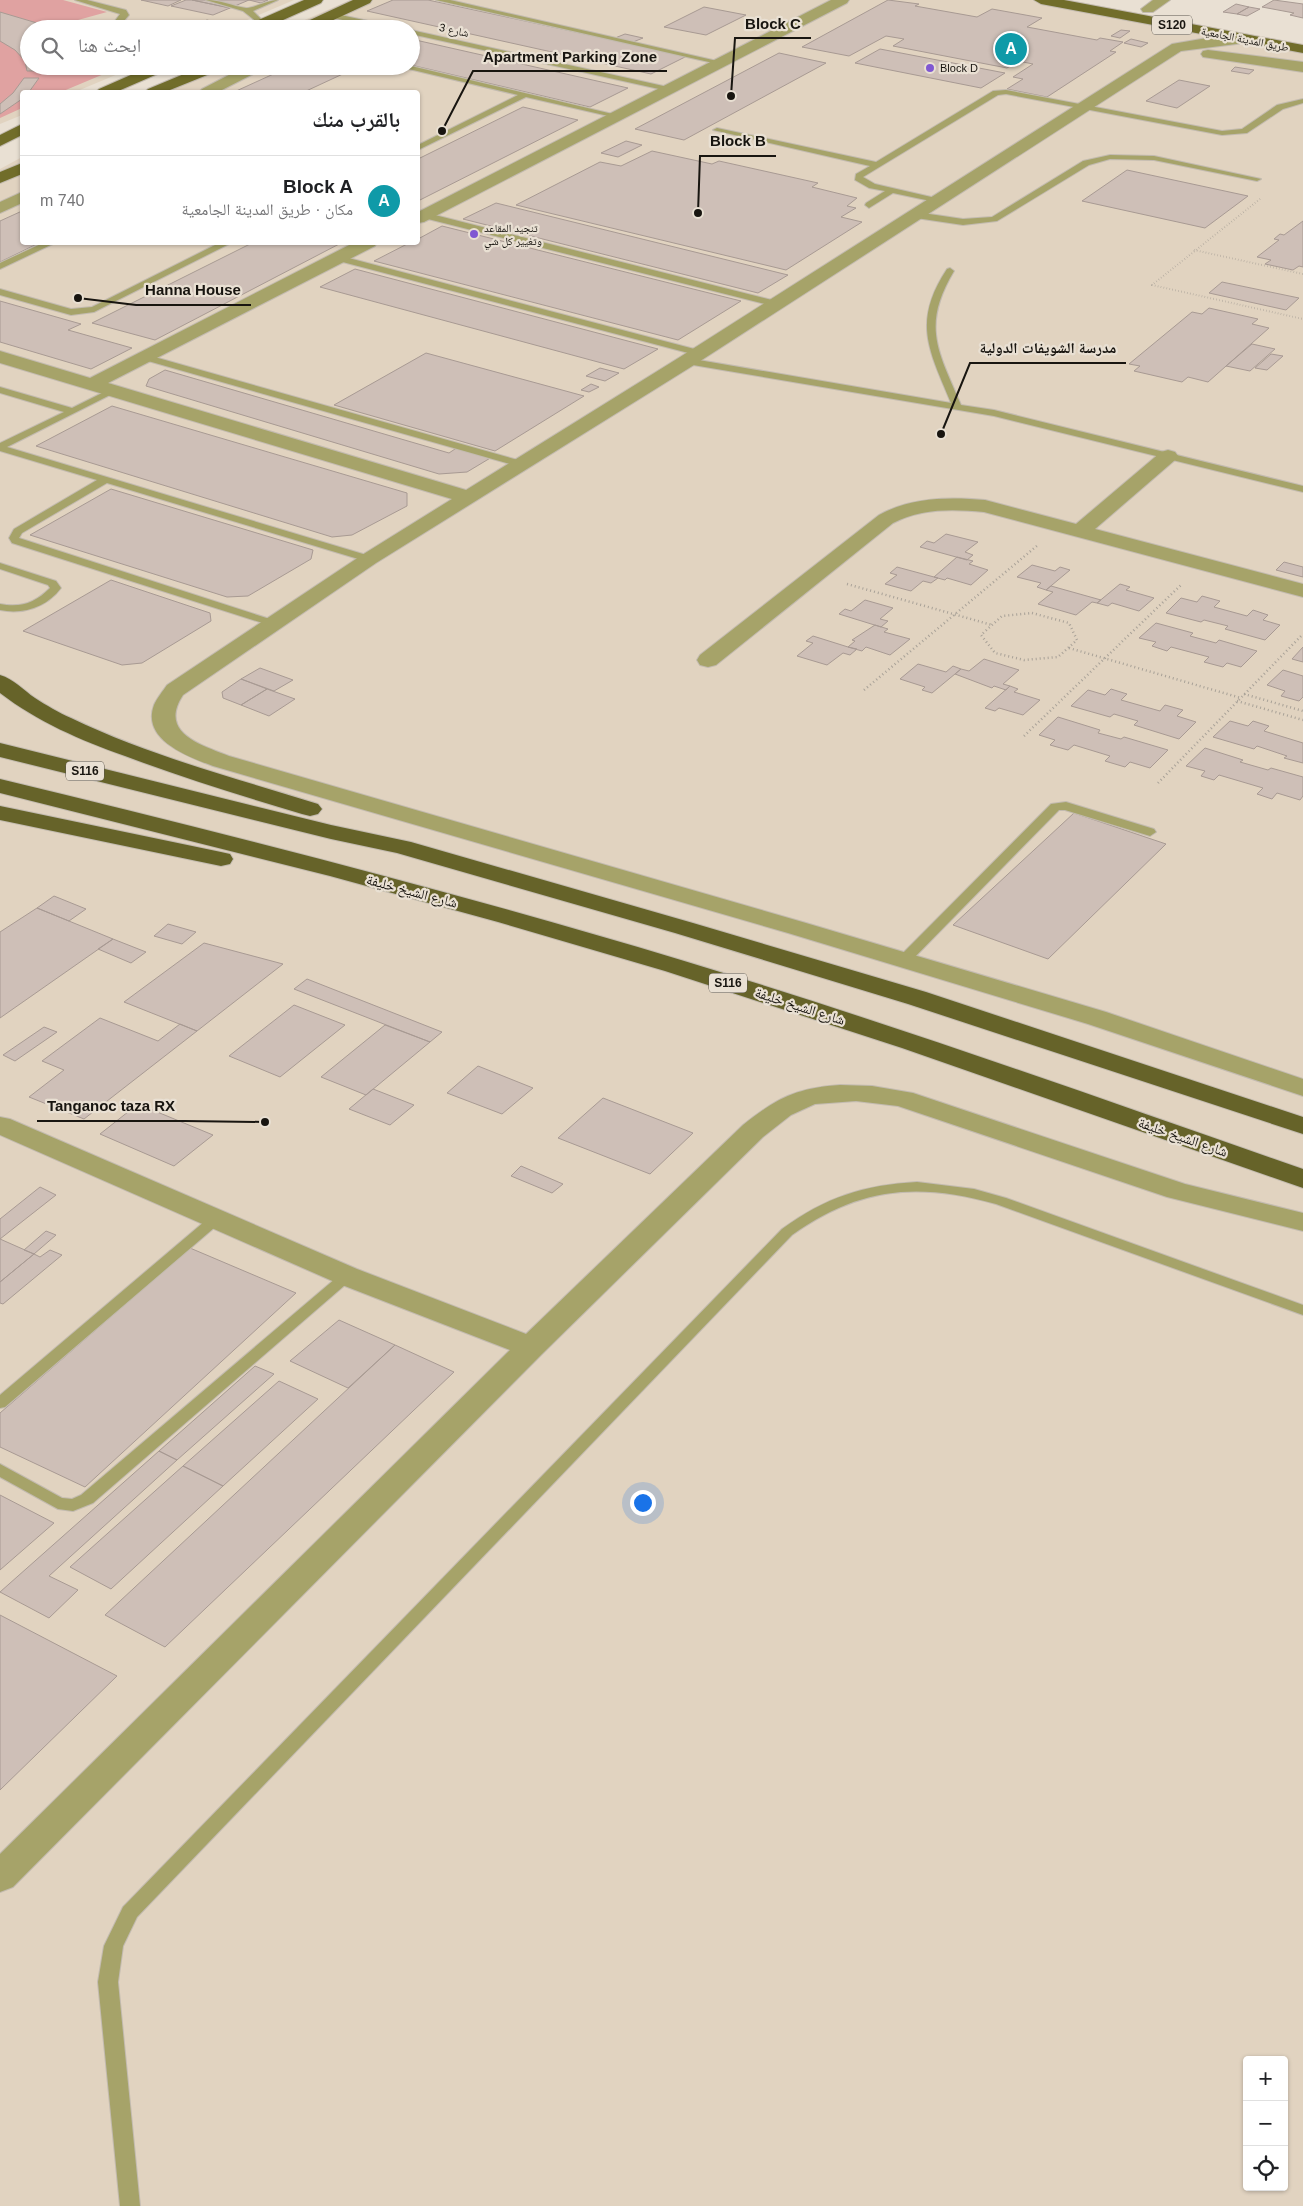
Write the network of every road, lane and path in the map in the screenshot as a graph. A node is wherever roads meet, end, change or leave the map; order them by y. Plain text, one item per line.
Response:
1 (79, 0) edge
2 (210, 0) edge
3 (274, 0) edge
4 (316, 0) edge
5 (365, 0) edge
6 (440, 0) edge
7 (488, 0) edge
8 (1040, 0) edge
9 (1098, 0) edge
10 (1163, 0) edge
11 (835, 1) edge
12 (474, 7) junction
13 (1148, 9) junction
14 (248, 11) junction
15 (332, 15) junction
16 (119, 20) edge
17 (253, 20) edge
18 (270, 20) edge
19 (321, 20) edge
20 (354, 20) edge
21 (1183, 27) junction
22 (420, 34) edge
23 (1247, 39) junction
24 (1303, 39) edge
25 (1198, 43) junction
26 (1172, 50) junction
27 (1303, 50) edge
28 (1211, 54) junction
29 (722, 63) junction
30 (1303, 67) edge
31 (420, 71) edge
32 (143, 75) edge
33 (195, 75) edge
34 (207, 75) edge
35 (240, 75) edge
36 (668, 89) junction
37 (109, 90) edge
38 (158, 90) edge
39 (180, 90) edge
40 (211, 90) edge
41 (525, 95) junction
42 (1303, 101) edge
43 (1083, 107) junction
44 (616, 116) junction
45 (20, 129) edge
46 (717, 130) dead end
47 (0, 139) edge
48 (420, 147) edge
49 (0, 161) edge
50 (19, 161) edge
51 (876, 165) junction
52 (0, 178) edge
53 (1257, 179) dead end
54 (891, 191) junction
55 (20, 198) edge
56 (1260, 198) dead end
57 (937, 201) junction
58 (869, 205) dead end
59 (0, 208) edge
60 (916, 215) junction
61 (420, 216) edge
62 (46, 245) edge
63 (223, 245) edge
64 (363, 245) edge
65 (1194, 250) junction
66 (338, 258) junction
67 (0, 266) edge
68 (950, 271) dead end
69 (1303, 274) edge
70 (0, 292) edge
71 (777, 304) junction
72 (1303, 319) edge
73 (0, 357) edge
74 (693, 357) junction
75 (144, 358) junction
76 (91, 385) junction
77 (0, 390) edge
78 (113, 391) junction
79 (956, 406) junction
80 (72, 411) junction
81 (0, 448) edge
82 (1168, 456) junction
83 (521, 464) junction
84 (105, 480) junction
85 (1303, 489) edge
86 (468, 497) junction
87 (1080, 531) junction
88 (1039, 544) dead end
89 (369, 559) junction
90 (0, 566) edge
91 (815, 575) junction
92 (1175, 580) dead end
93 (1303, 591) edge
94 (0, 607) edge
95 (954, 615) junction
96 (272, 624) junction
97 (992, 625) junction
98 (1303, 634) edge
99 (1068, 648) junction
100 (1105, 659) junction
101 (708, 660) dead end
102 (0, 682) edge
103 (864, 690) dead end
104 (1244, 694) junction
105 (1241, 698) junction
106 (1238, 701) junction
107 (1303, 711) edge
108 (1303, 720) edge
109 (1024, 736) dead end
110 (0, 750) edge
111 (1158, 783) dead end
112 (0, 786) edge
113 (0, 813) edge
114 (1150, 832) dead end
115 (402, 847) junction
116 (342, 872) junction
117 (904, 961) junction
118 (1303, 1088) edge
119 (0, 1125) edge
120 (1303, 1126) edge
121 (1303, 1179) edge
122 (216, 1219) junction
123 (1303, 1222) edge
124 (347, 1276) junction
125 (1303, 1310) edge
126 (531, 1347) junction
127 (0, 1403) edge
128 (0, 1470) edge
129 (0, 1877) edge
130 (130, 2206) edge

1 - 16 lane
2 - 14 lane
3 - 14 lane
4 - 18 main road
5 - 15 main road
6 - 12 lane
7 - 12 lane
8 - 21 main road, طريق المدينة الجامعية / S120
9 - 13 main road, طريق المدينة الجامعية / S120
10 - 13 street
11 - 29 street
12 - 29 lane
13 - 24 main road, طريق المدينة الجامعية / S120
14 - 17 lane
15 - 19 main road
15 - 20 lane
21 - 23 main road, طريق المدينة الجامعية / S120
21 - 24 main road
21 - 26 street
22 - 36 lane, شارع 3
23 - 25 street
23 - 27 main road, طريق المدينة الجامعية / S120
25 - 26 street
25 - 28 street
26 - 28 street
26 - 43 street
28 - 30 street
29 - 36 street
31 - 41 lane
32 - 37 main road
33 - 38 main road
34 - 39 main road
35 - 40 street
36 - 44 street
41 - 44 lane
41 - 48 lane
42 - 43 lane
43 - 51 lane
43 - 57 street
44 - 61 street
45 - 47 main road
46 - 51 lane
49 - 50 main road
50 - 52 main road
51 - 54 lane
53 - 60 lane
54 - 57 lane
54 - 58 lane
55 - 59 street
56 - 65 path
57 - 60 street
60 - 71 street
61 - 71 lane
62 - 67 lane
63 - 70 lane
64 - 66 street
65 - 69 path
65 - 72 path
66 - 74 lane
66 - 75 street
68 - 79 lane
71 - 74 street
73 - 76 street
74 - 79 lane
74 - 83 street
75 - 76 street
75 - 83 lane
76 - 78 street
77 - 80 lane
78 - 80 lane
78 - 86 street
79 - 82 lane
80 - 81 lane
81 - 84 lane
82 - 85 lane
82 - 87 street
83 - 86 street
84 - 89 lane
84 - 96 lane
86 - 89 street
87 - 91 street
87 - 93 street
88 - 95 path
89 - 96 street
90 - 94 lane
91 - 95 path
91 - 101 street
92 - 100 path
95 - 97 path
95 - 103 path
96 - 117 street
97 - 99 path
97 - 99 path
98 - 104 path
99 - 100 path
100 - 105 path
100 - 109 path
102 - 115 highway
104 - 105 path
104 - 107 path
105 - 106 path
106 - 108 path
106 - 111 path
110 - 115 highway, S116
112 - 116 highway, شارع الشيخ خليفة / S116
113 - 116 highway
114 - 117 lane
115 - 120 highway, S116
116 - 121 highway, شارع الشيخ خليفة / S116
117 - 118 street
119 - 122 street
122 - 124 street
122 - 127 lane
123 - 126 street
124 - 126 street
124 - 128 lane
125 - 130 lane
126 - 129 street

